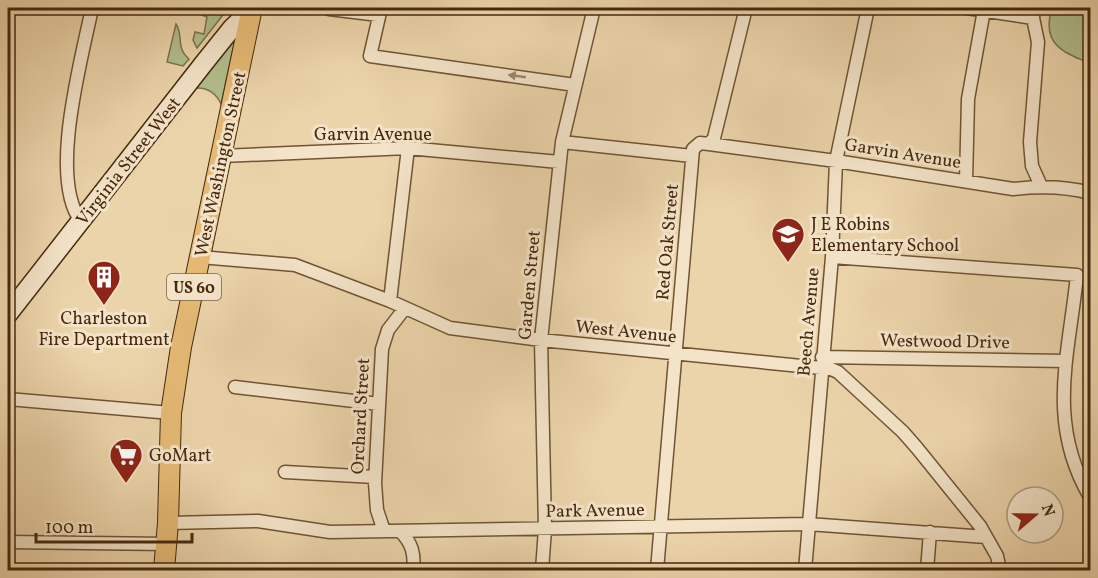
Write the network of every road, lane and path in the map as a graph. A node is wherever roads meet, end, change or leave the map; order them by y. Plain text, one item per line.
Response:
1 (92, 8) edge
2 (248, 8) edge
3 (329, 8) edge
4 (594, 8) edge
5 (746, 8) edge
6 (868, 8) edge
7 (967, 8) edge
8 (984, 10) junction
9 (380, 11) edge
10 (1034, 13) edge
11 (575, 84) junction
12 (562, 142) junction
13 (708, 144) junction
14 (408, 148) junction
15 (222, 156) junction
16 (692, 156) junction
17 (836, 161) junction
18 (559, 162) junction
19 (966, 181) junction
20 (1041, 186) junction
21 (1090, 193) edge
22 (81, 221) junction
23 (200, 256) junction
24 (831, 257) junction
25 (390, 302) junction
26 (405, 308) junction
27 (8, 314) edge
28 (541, 340) junction
29 (676, 354) junction
30 (1066, 361) junction
31 (822, 363) junction
32 (235, 387) dead end
33 (8, 399) edge
34 (379, 404) junction
35 (171, 413) junction
36 (285, 472) dead end
37 (375, 477) junction
38 (1090, 497) edge
39 (168, 523) junction
40 (808, 524) junction
41 (661, 527) junction
42 (545, 529) junction
43 (384, 531) junction
44 (400, 531) junction
45 (930, 532) junction
46 (986, 537) junction
47 (8, 542) edge
48 (167, 544) junction
49 (164, 570) edge
50 (413, 570) edge
51 (542, 570) edge
52 (657, 570) edge
53 (805, 570) edge
54 (927, 570) edge
55 (1000, 570) edge

1 - 22 street
2 - 15 main road, West Washington Street / US 60
2 - 22 main road, Virginia Street West
3 - 9 street
4 - 11 street, Garden Street
5 - 13 street
6 - 17 street, Beech Avenue
7 - 8 street
8 - 10 street
8 - 19 street
11 -> 9 street
10 - 20 street
11 - 12 street, Garden Street
12 - 16 street
12 - 18 street, Garden Street
13 - 16 street
13 - 17 street, Garvin Avenue
14 - 15 street, Garvin Avenue
14 - 18 street, Garvin Avenue
14 - 25 street
15 - 23 main road, West Washington Street / US 60
16 - 29 street, Red Oak Street
17 - 19 street, Garvin Avenue
17 - 24 street, Beech Avenue
18 - 28 street, Garden Street
19 - 20 street, Garvin Avenue
20 - 21 street, Garvin Avenue
22 - 27 main road, Virginia Street West
23 - 25 street, West Avenue
23 - 35 main road, West Washington Street / US 60
24 - 30 street
24 - 31 street, Beech Avenue
25 - 26 street, West Avenue
26 - 28 street, West Avenue
26 - 34 street, Orchard Street
28 - 29 street, West Avenue
28 - 42 street, Garden Street
29 - 31 street, West Avenue
29 - 41 street, Red Oak Street
30 - 31 street, Westwood Drive
30 - 38 street
31 - 40 street, Beech Avenue
31 - 46 street, West Avenue
32 - 34 street
33 - 35 street
34 - 37 street, Orchard Street
35 - 39 main road, West Washington Street / US 60
36 - 37 street
37 - 43 street, Orchard Street
39 - 43 street, Park Avenue
39 - 48 main road, West Washington Street / US 60
40 - 41 street, Park Avenue
40 - 45 street, Park Avenue
40 - 53 street, Beech Avenue
41 - 42 street, Park Avenue
41 - 52 street, Red Oak Street
42 - 44 street, Park Avenue
42 - 51 street, Garden Street
43 - 44 street, Park Avenue
44 - 50 street
45 - 46 street, Park Avenue
45 - 54 street
46 - 55 street
47 - 48 street
48 - 49 main road, West Washington Street / US 60

